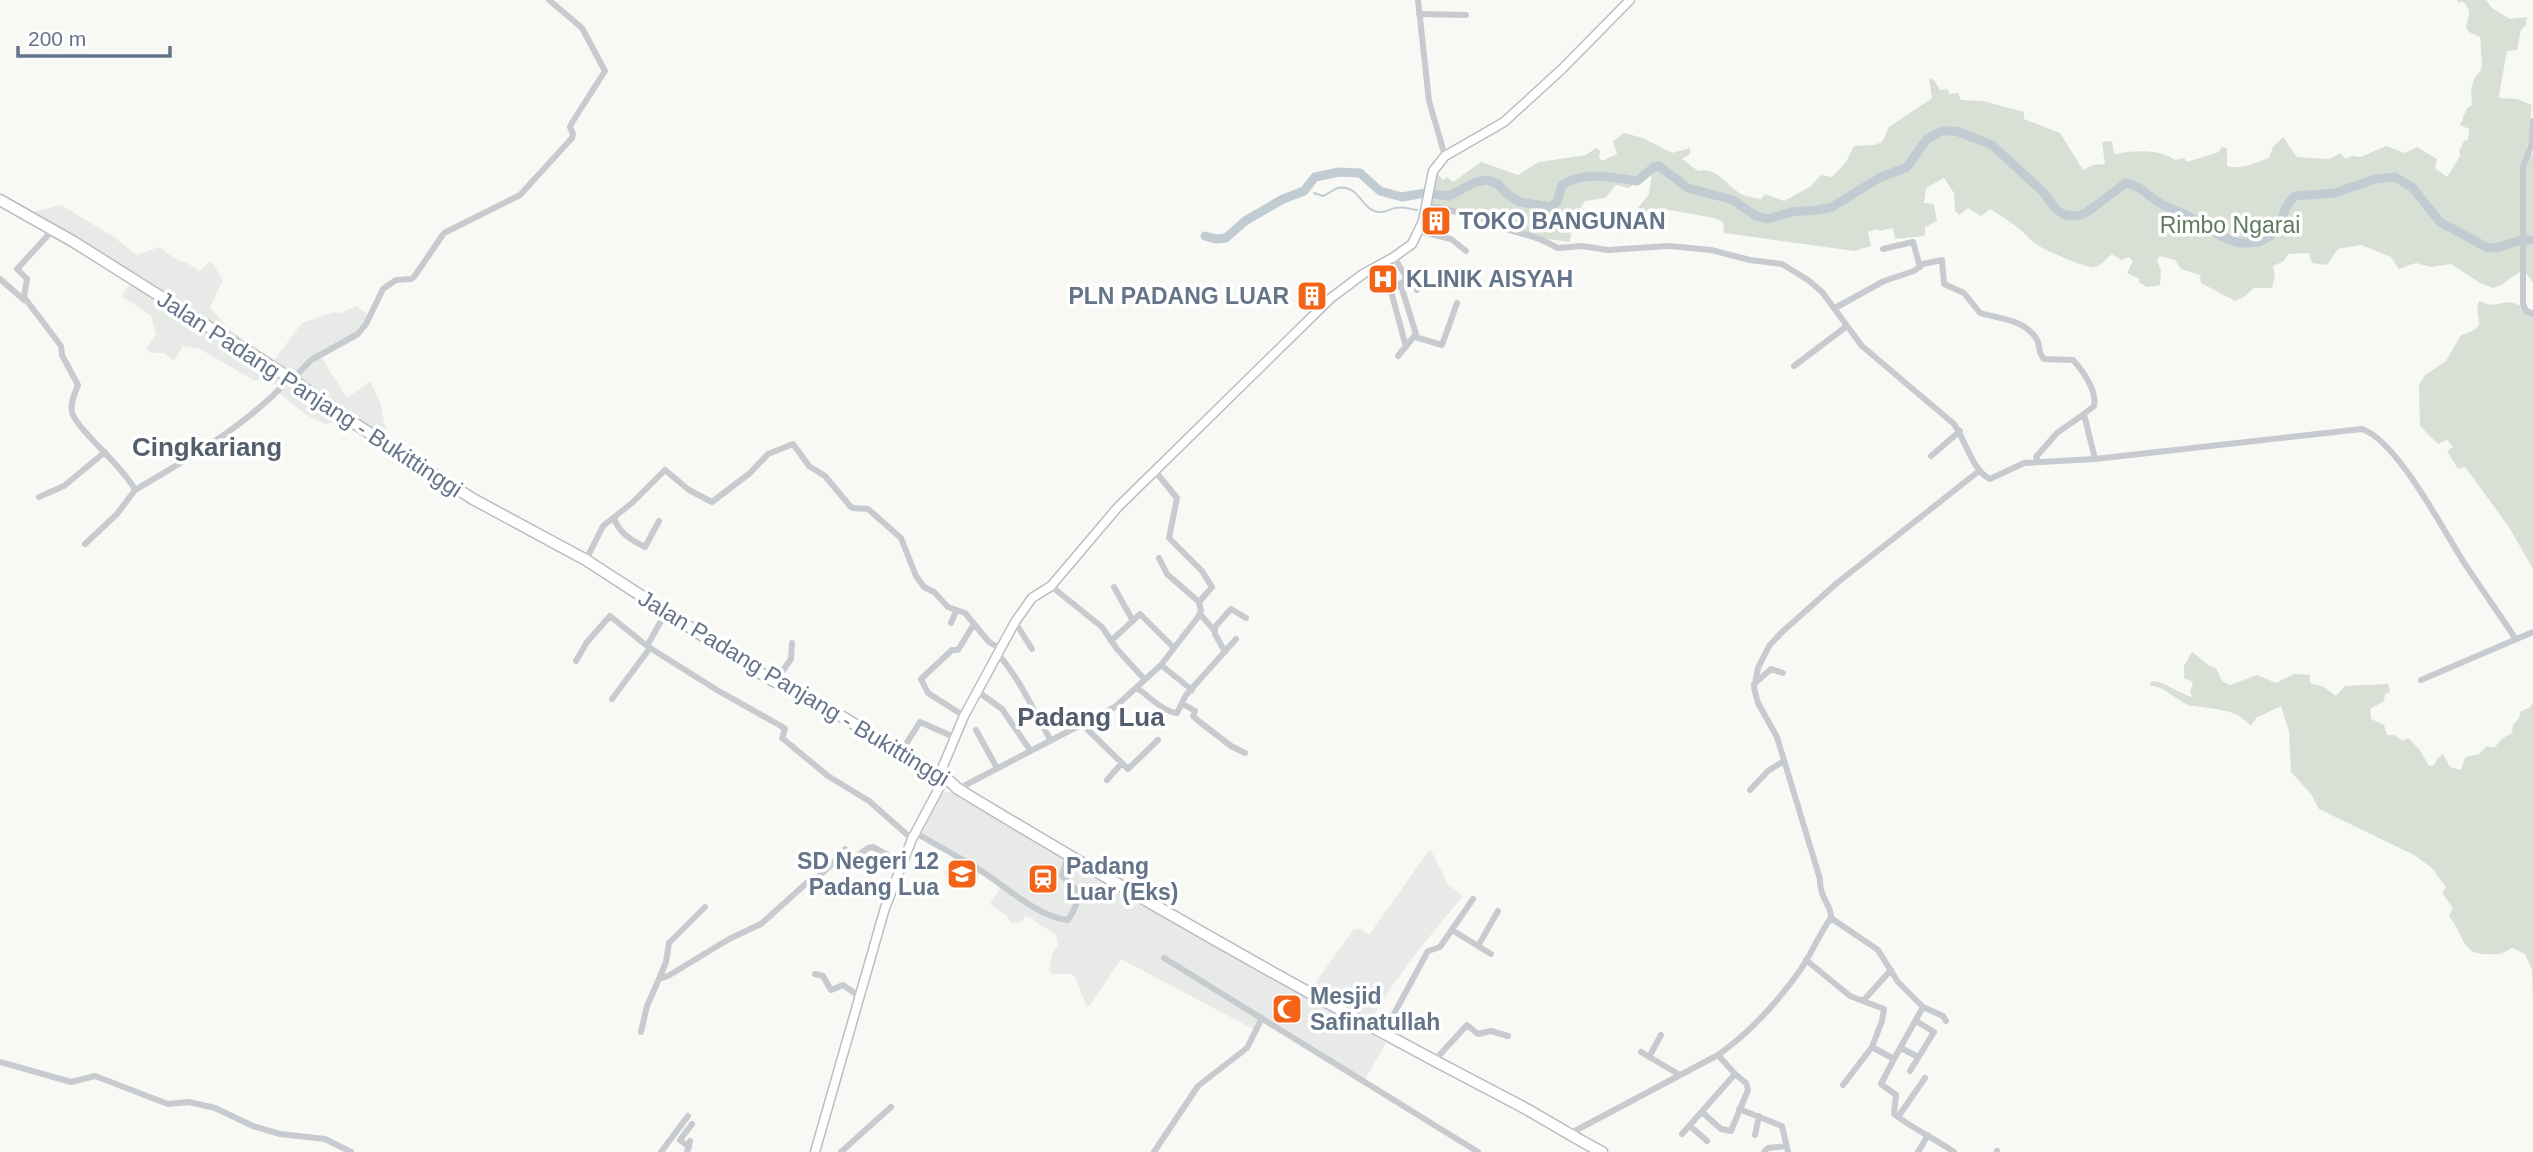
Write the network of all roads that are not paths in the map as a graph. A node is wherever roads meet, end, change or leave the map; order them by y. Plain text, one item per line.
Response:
1 (549, 0) edge
2 (1418, 0) edge
3 (1630, 0) edge
4 (1419, 14) junction
5 (1466, 15) dead end
6 (2533, 121) edge
7 (1445, 156) junction
8 (0, 200) edge
9 (1424, 205) junction
10 (52, 230) junction
11 (1419, 231) junction
12 (1883, 249) dead end
13 (1466, 250) dead end
14 (1394, 257) junction
15 (1920, 267) junction
16 (1406, 277) junction
17 (0, 279) edge
18 (1401, 283) junction
19 (1417, 290) dead end
20 (26, 301) junction
21 (1457, 303) dead end
22 (1835, 308) junction
23 (2533, 314) edge
24 (1847, 326) junction
25 (1415, 337) junction
26 (1406, 347) junction
27 (1398, 356) dead end
28 (1794, 366) dead end
29 (291, 379) junction
30 (2084, 414) junction
31 (1959, 432) junction
32 (105, 452) junction
33 (1931, 456) dead end
34 (2095, 459) junction
35 (2038, 461) junction
36 (1155, 471) junction
37 (1979, 471) junction
38 (135, 490) junction
39 (39, 497) dead end
40 (614, 518) junction
41 (659, 521) dead end
42 (85, 544) dead end
43 (1159, 558) dead end
44 (586, 560) junction
45 (1051, 586) junction
46 (1114, 587) dead end
47 (1199, 602) junction
48 (956, 611) junction
49 (666, 612) junction
50 (1200, 614) junction
51 (1246, 618) dead end
52 (1133, 621) junction
53 (1015, 622) junction
54 (951, 623) dead end
55 (974, 624) junction
56 (1215, 628) junction
57 (2533, 632) edge
58 (2515, 638) junction
59 (1236, 639) dead end
60 (1111, 641) junction
61 (792, 643) dead end
62 (649, 647) junction
63 (1174, 648) junction
64 (1032, 649) dead end
65 (999, 651) junction
66 (1225, 652) junction
67 (576, 661) dead end
68 (1161, 664) junction
69 (1783, 673) dead end
70 (768, 678) junction
71 (1145, 680) junction
72 (2421, 680) dead end
73 (1754, 684) junction
74 (1137, 688) junction
75 (1192, 690) junction
76 (977, 691) junction
77 (612, 699) dead end
78 (1190, 708) junction
79 (964, 716) junction
80 (1085, 724) junction
81 (976, 730) dead end
82 (954, 737) junction
83 (1050, 739) junction
84 (1158, 740) dead end
85 (901, 751) junction
86 (1030, 751) junction
87 (1245, 752) dead end
88 (1784, 761) junction
89 (1121, 764) junction
90 (997, 768) junction
91 (945, 777) junction
92 (1107, 780) dead end
93 (958, 789) junction
94 (1750, 790) dead end
95 (914, 836) junction
96 (1068, 855) junction
97 (902, 863) junction
98 (1474, 899) dead end
99 (705, 906) dead end
100 (1498, 911) dead end
101 (1831, 918) junction
102 (1452, 930) junction
103 (1478, 946) junction
104 (1491, 954) dead end
105 (1164, 958) dead end
106 (1806, 960) junction
107 (1891, 970) junction
108 (815, 974) dead end
109 (659, 979) junction
110 (859, 996) junction
111 (1863, 1001) junction
112 (1923, 1007) junction
113 (1262, 1018) junction
114 (1916, 1021) junction
115 (1946, 1021) dead end
116 (641, 1032) dead end
117 (1383, 1034) junction
118 (1661, 1035) dead end
119 (1508, 1036) dead end
120 (1872, 1047) junction
121 (1901, 1048) junction
122 (1641, 1052) dead end
123 (1718, 1055) junction
124 (1649, 1056) junction
125 (1918, 1057) junction
126 (1894, 1059) junction
127 (1434, 1061) junction
128 (0, 1062) edge
129 (1910, 1071) dead end
130 (1735, 1074) junction
131 (1680, 1075) junction
132 (1925, 1078) dead end
133 (1843, 1085) dead end
134 (891, 1107) dead end
135 (1739, 1109) junction
136 (1702, 1112) junction
137 (688, 1115) dead end
138 (1759, 1116) junction
139 (1898, 1117) junction
140 (692, 1124) dead end
141 (1690, 1126) junction
142 (1571, 1133) junction
143 (1682, 1134) dead end
144 (1755, 1135) dead end
145 (1928, 1135) junction
146 (1707, 1141) dead end
147 (689, 1147) edge
148 (1787, 1149) edge
149 (351, 1152) edge
150 (661, 1152) edge
151 (816, 1152) edge
152 (841, 1152) edge
153 (1154, 1152) edge
154 (1478, 1152) edge
155 (1602, 1152) edge
156 (1764, 1152) edge
157 (1918, 1152) edge
158 (1954, 1152) edge

1 - 29 street
2 - 4 street
3 - 7 main road
4 - 5 street
4 - 7 street
6 - 23 street
7 - 9 main road
8 - 10 highway, Jalan Padang Panjang - Bukittinggi
9 - 11 main road
9 - 22 street
10 - 20 street
10 - 29 highway, Jalan Padang Panjang - Bukittinggi
11 - 13 street
11 - 14 main road
12 - 15 street
14 - 16 street
14 - 36 main road
15 - 22 street
15 - 30 street
16 - 18 street
16 - 19 street
17 - 20 street
18 - 25 street
18 - 26 street
20 - 32 street
21 - 25 street
22 - 24 street
24 - 28 street
24 - 31 street
25 - 26 street
26 - 27 street
29 - 38 street
29 - 44 highway, Jalan Padang Panjang - Bukittinggi
30 - 34 street
30 - 35 street
31 - 33 street
31 - 37 street
32 - 38 street
32 - 39 street
34 - 35 street
34 - 58 street
35 - 37 street
36 - 45 main road
36 - 47 street
37 - 73 street
38 - 42 street
40 - 41 street
40 - 44 street
40 - 48 street
43 - 47 street
44 - 49 highway, Jalan Padang Panjang - Bukittinggi
45 - 53 main road
45 - 60 street
46 - 52 street
47 - 50 street
48 - 54 street
48 - 55 street
49 - 62 street
49 - 70 highway, Jalan Padang Panjang - Bukittinggi
50 - 56 street
50 - 63 street
51 - 56 street
52 - 60 street
52 - 63 street
53 - 64 street
53 - 65 main road
55 - 65 street
55 - 79 street
56 - 66 street
57 - 58 street
58 - 72 street
59 - 66 street
60 - 71 street
61 - 70 street
62 - 67 street
62 - 77 street
62 - 95 street
63 - 68 street
65 - 76 main road
65 - 83 street
66 - 75 street
68 - 71 street
68 - 75 street
69 - 73 street
70 - 85 highway, Jalan Padang Panjang - Bukittinggi
71 - 74 street
73 - 88 street
74 - 78 street
74 - 80 street
75 - 78 street
76 - 79 main road
76 - 86 street
78 - 87 street
79 - 82 main road
80 - 83 street
80 - 89 street
81 - 90 street
82 - 85 street
82 - 91 main road
83 - 86 street
84 - 89 street
85 - 91 highway, Jalan Padang Panjang - Bukittinggi
86 - 90 street
88 - 94 street
88 - 101 street
89 - 92 street
90 - 93 street
91 - 93 highway, Jalan Padang Panjang - Bukittinggi
91 - 95 main road
93 - 96 highway, Jalan Padang Panjang - Bukittinggi
95 - 96 street
95 - 97 main road
96 - 117 highway, Jalan Padang Panjang - Bukittinggi
97 - 109 street
97 - 110 main road
98 - 102 street
99 - 109 street
100 - 103 street
101 - 106 street
101 - 107 street
102 - 103 street
102 - 117 street
103 - 104 street
105 - 113 street
106 - 111 street
106 - 123 street
107 - 111 street
107 - 112 street
108 - 110 street
109 - 116 street
110 - 151 main road
111 - 120 street
112 - 114 street
112 - 115 street
113 - 153 street
113 - 154 street
114 - 121 street
114 - 125 street
117 - 127 highway, Jalan Padang Panjang - Bukittinggi
118 - 124 street
119 - 127 street
120 - 126 street
120 - 133 street
121 - 125 street
121 - 126 street
122 - 124 street
123 - 130 street
123 - 131 street
124 - 131 street
125 - 129 street
126 - 139 street
127 - 142 highway, Jalan Padang Panjang - Bukittinggi
128 - 149 street
130 - 135 street
130 - 136 street
131 - 142 street
132 - 139 street
134 - 152 street
135 - 136 street
135 - 138 street
136 - 141 street
137 - 150 street
138 - 144 street
138 - 148 street
139 - 145 street
140 - 147 street
141 - 143 street
141 - 146 street
142 - 155 highway, Jalan Padang Panjang - Bukittinggi
145 - 157 street
145 - 158 street
148 - 156 street

